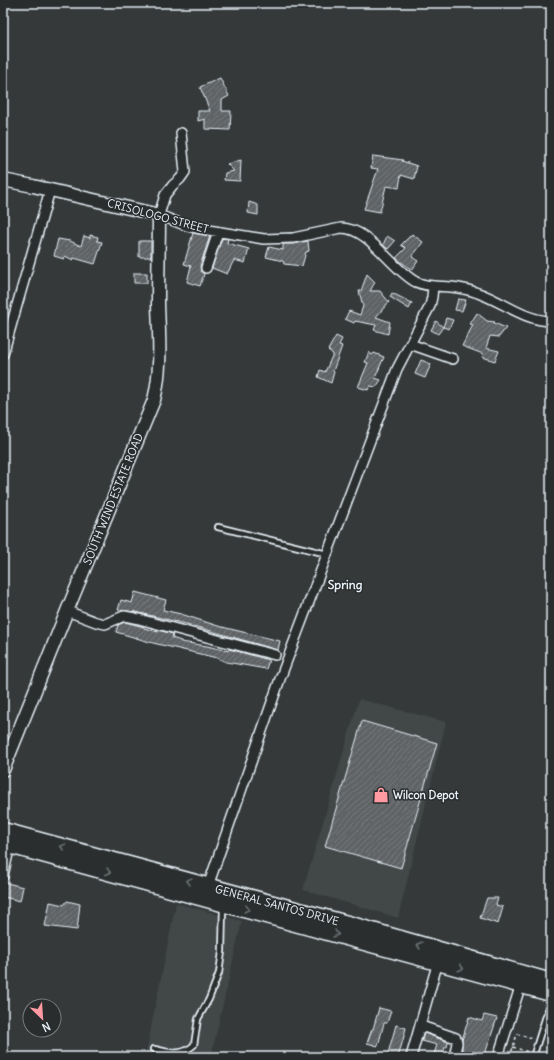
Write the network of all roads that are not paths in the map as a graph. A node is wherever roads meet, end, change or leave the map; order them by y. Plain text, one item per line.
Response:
1 (181, 133) dead end
2 (3, 180) edge
3 (50, 190) junction
4 (159, 215) junction
5 (218, 232) junction
6 (206, 268) dead end
7 (433, 286) junction
8 (551, 321) edge
9 (410, 344) junction
10 (3, 354) edge
11 (453, 359) dead end
12 (218, 527) dead end
13 (327, 554) junction
14 (67, 610) junction
15 (275, 655) dead end
16 (3, 770) edge
17 (5, 840) edge
18 (3, 876) edge
19 (208, 886) junction
20 (223, 903) junction
21 (440, 957) junction
22 (522, 980) junction
23 (551, 982) edge
24 (551, 993) edge
25 (551, 1000) edge
26 (421, 1026) junction
27 (154, 1049) dead end
28 (533, 1056) edge
29 (411, 1057) edge
30 (454, 1057) edge
31 (498, 1057) edge

1 - 4 street
2 - 3 street, CRISOLOGO STREET
3 - 4 street, CRISOLOGO STREET
3 - 10 street
4 - 5 street, CRISOLOGO STREET
4 - 14 street, SOUTH WIND ESTATE ROAD
5 - 6 street
5 - 7 street, CRISOLOGO STREET
7 - 8 street, CRISOLOGO STREET
7 - 9 street
9 - 11 street
9 - 13 street
12 - 13 lane
13 - 19 street
14 - 15 street
14 - 16 street, SOUTH WIND ESTATE ROAD
17 - 18 street
19 -> 17 highway, GENERAL SANTOS DRIVE
17 -> 20 highway, GENERAL SANTOS DRIVE
21 -> 19 highway, GENERAL SANTOS DRIVE
20 -> 21 highway, GENERAL SANTOS DRIVE
20 - 27 lane
21 - 22 highway, GENERAL SANTOS DRIVE
21 - 26 street
22 - 23 highway, GENERAL SANTOS DRIVE
22 - 24 highway, GENERAL SANTOS DRIVE
22 - 31 street
25 - 28 lane
26 - 29 street
26 - 30 street

